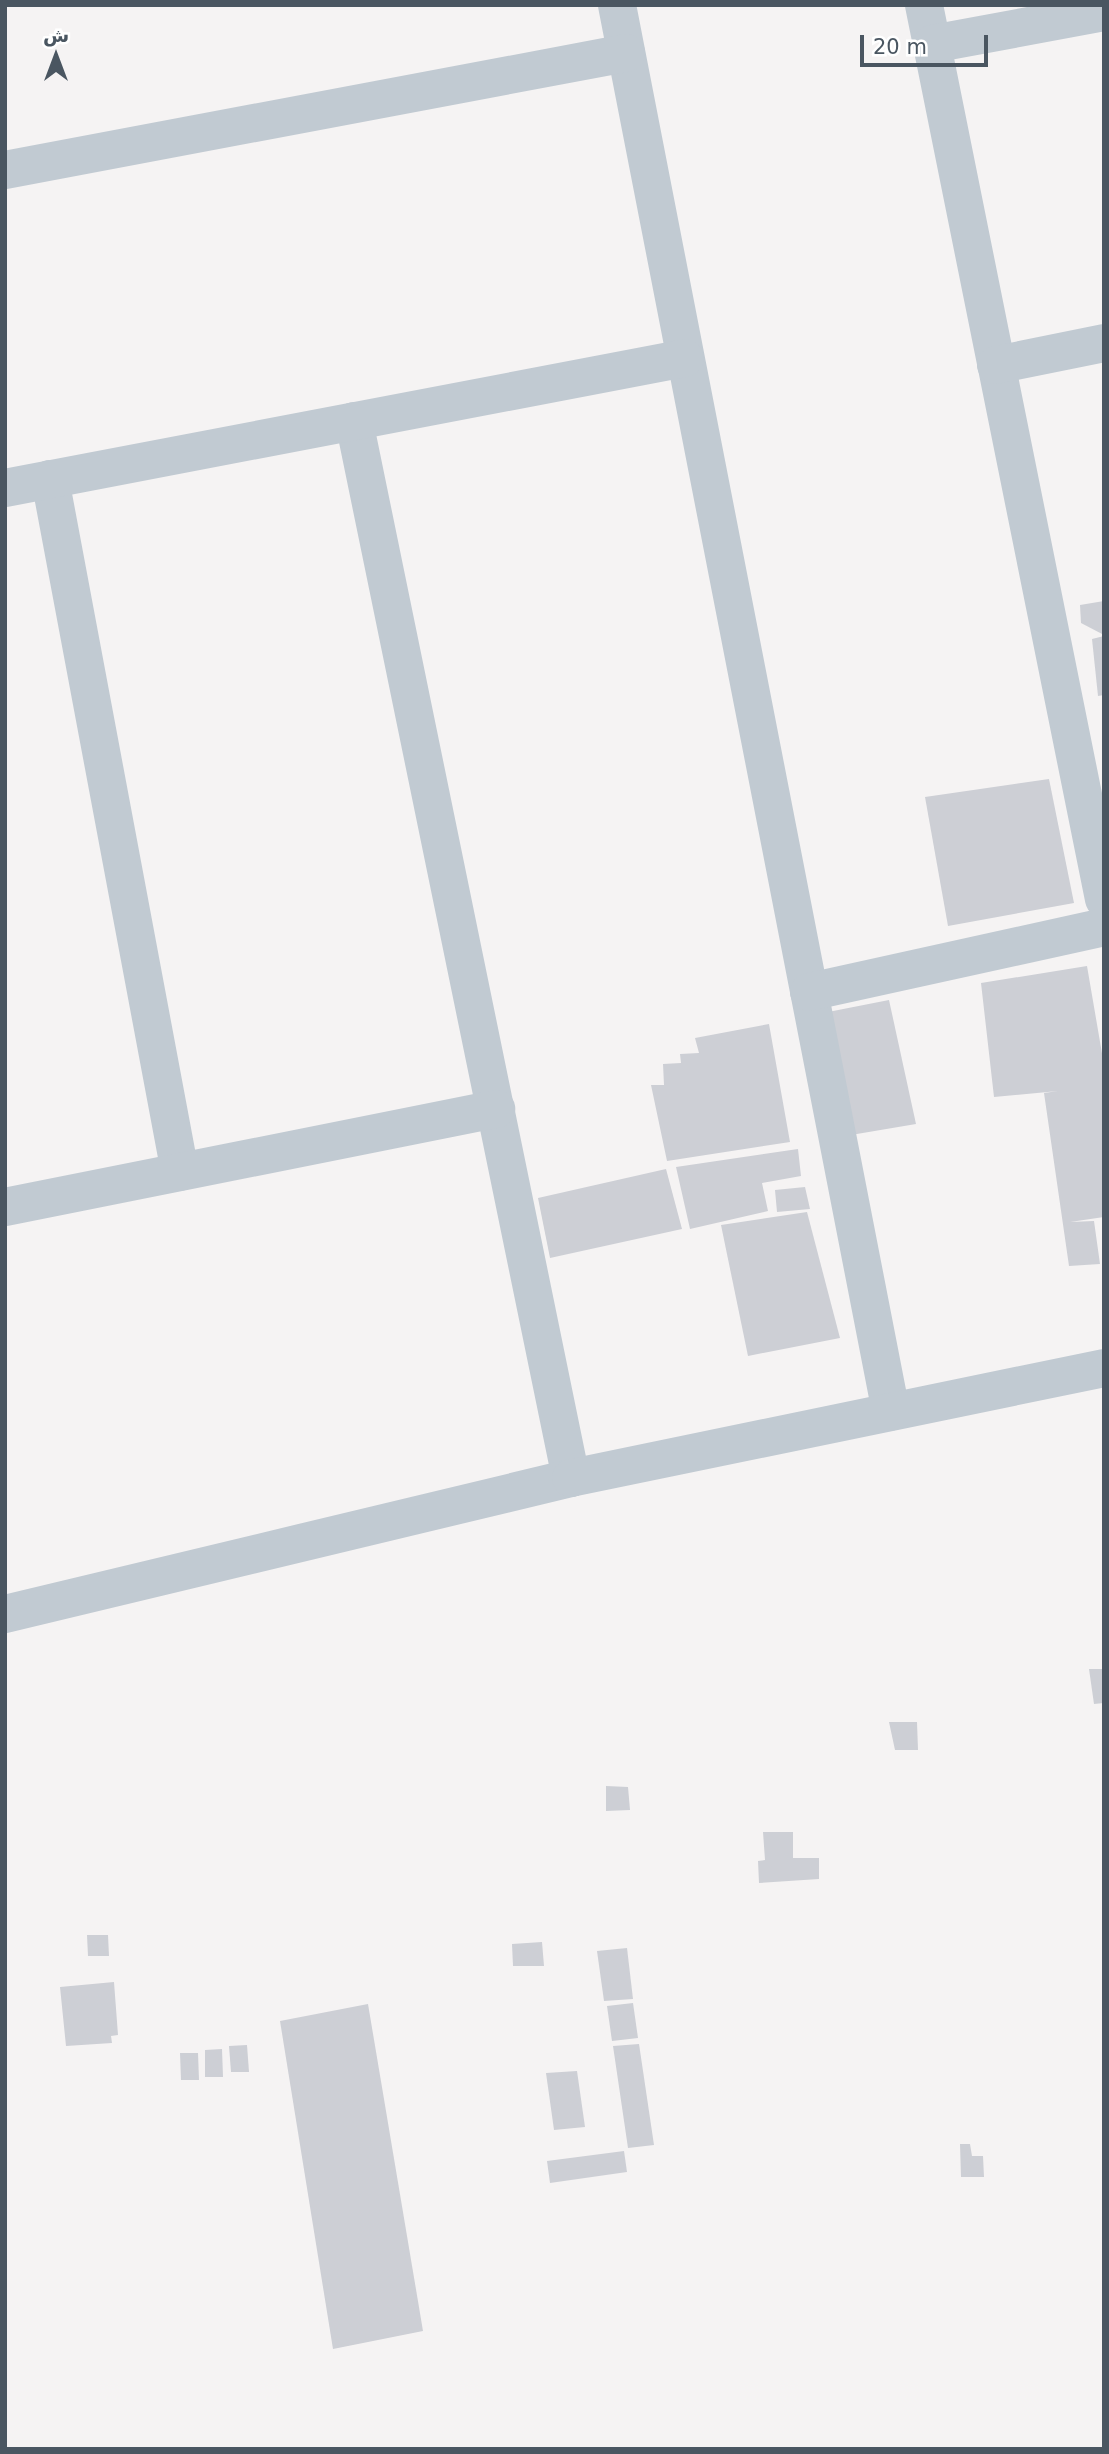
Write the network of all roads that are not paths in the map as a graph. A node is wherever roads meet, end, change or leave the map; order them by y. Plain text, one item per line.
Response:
1 (617, 5) edge
2 (924, 5) edge
3 (1104, 12) edge
4 (932, 44) junction
5 (626, 53) junction
6 (5, 170) edge
7 (1104, 343) edge
8 (685, 358) junction
9 (996, 365) junction
10 (354, 421) junction
11 (50, 479) junction
12 (5, 488) edge
13 (1104, 899) edge
14 (1104, 927) edge
15 (809, 992) junction
16 (496, 1109) junction
17 (180, 1172) junction
18 (5, 1207) edge
19 (1104, 1368) edge
20 (891, 1412) junction
21 (572, 1478) junction
22 (5, 1614) edge

1 - 5 street
2 - 4 street
3 - 4 street
4 - 9 street
5 - 6 street
5 - 8 street
7 - 9 street
8 - 10 street
8 - 15 street
9 - 13 street
10 - 11 street
10 - 16 street
11 - 12 street
11 - 17 street
14 - 15 street
15 - 20 street
16 - 17 street
16 - 21 street
17 - 18 street
19 - 20 street
20 - 21 street
21 - 22 street

